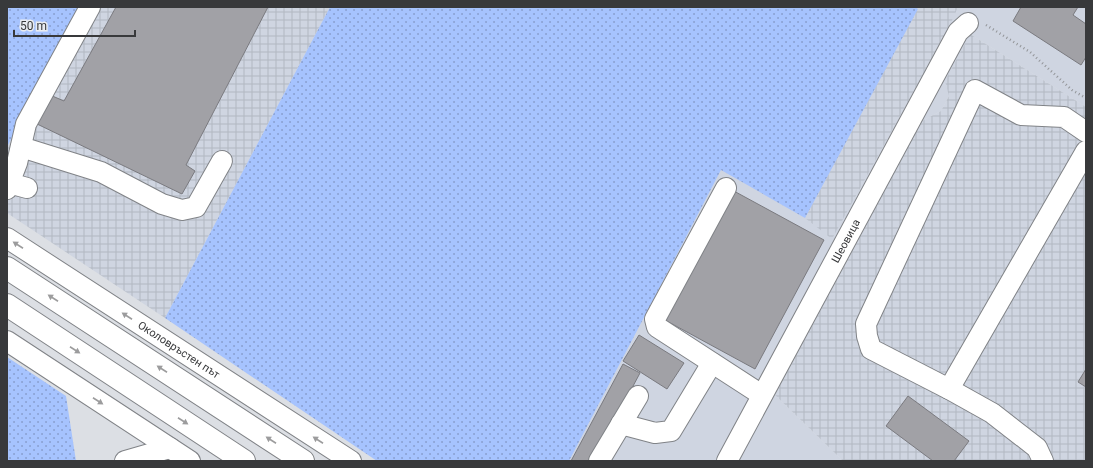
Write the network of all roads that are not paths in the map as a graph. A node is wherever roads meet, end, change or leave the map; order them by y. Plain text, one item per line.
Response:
1 (90, 7) edge
2 (968, 23) road end
3 (1086, 132) edge
4 (21, 147) junction
5 (1086, 151) edge
6 (222, 161) dead end
7 (15, 187) edge
8 (726, 188) dead end
9 (7, 238) edge
10 (7, 268) edge
11 (7, 305) edge
12 (7, 341) edge
13 (712, 363) junction
14 (949, 389) junction
15 (762, 395) junction
16 (638, 396) dead end
17 (621, 424) junction
18 (170, 448) junction
19 (125, 461) edge
20 (190, 461) edge
21 (244, 461) edge
22 (303, 461) edge
23 (351, 461) edge
24 (599, 461) edge
25 (727, 461) edge
26 (1043, 461) edge

1 - 4 street
2 - 15 street, Шеовица
3 - 14 street
4 - 6 street
4 - 7 street
5 - 14 street
8 - 13 street
23 -> 9 street, Околовръстен път
22 -> 10 highway
11 -> 21 highway
12 -> 18 street
13 - 15 street
13 - 17 street
14 - 26 street
15 - 25 street, Шеовица
16 - 17 street
17 - 24 street
18 - 19 street
18 - 20 street

